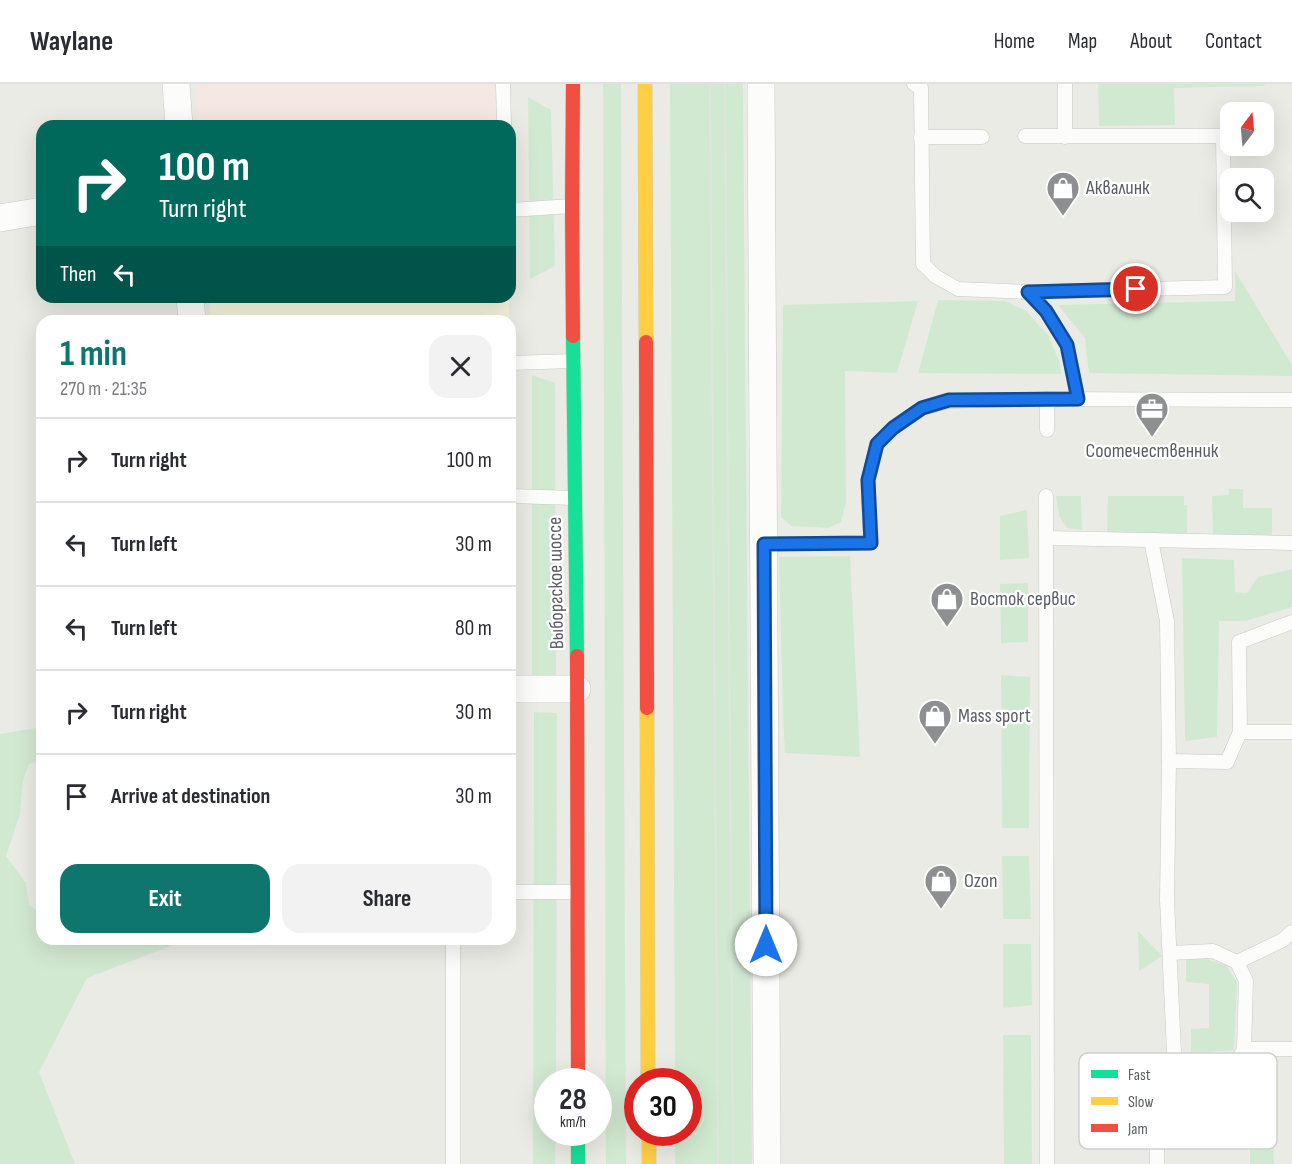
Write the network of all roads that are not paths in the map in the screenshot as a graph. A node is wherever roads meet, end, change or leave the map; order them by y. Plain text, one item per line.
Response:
1 (176, 84) edge
2 (502, 84) edge
3 (573, 84) edge
4 (645, 84) edge
5 (761, 84) edge
6 (914, 84) edge
7 (1065, 84) edge
8 (179, 120) edge
9 (504, 120) edge
10 (1025, 136) dead end
11 (921, 137) junction
12 (981, 137) dead end
13 (1065, 137) junction
14 (572, 206) junction
15 (516, 210) edge
16 (36, 212) edge
17 (0, 218) edge
18 (1028, 292) junction
19 (574, 361) junction
20 (516, 363) edge
21 (1047, 399) junction
22 (1078, 399) junction
23 (1292, 400) edge
24 (1047, 430) dead end
25 (516, 496) edge
26 (1046, 496) dead end
27 (575, 498) junction
28 (1047, 538) junction
29 (1151, 540) junction
30 (1292, 543) edge
31 (764, 544) junction
32 (1292, 622) edge
33 (516, 689) edge
34 (577, 689) junction
35 (1240, 732) junction
36 (1292, 732) edge
37 (1169, 761) junction
38 (516, 892) edge
39 (577, 892) junction
40 (1292, 932) edge
41 (453, 945) edge
42 (1170, 953) junction
43 (1237, 962) junction
44 (1244, 1049) junction
45 (1292, 1049) edge
46 (1174, 1053) edge
47 (1242, 1053) edge
48 (578, 1068) edge
49 (648, 1068) edge
50 (578, 1146) edge
51 (649, 1146) edge
52 (453, 1164) edge
53 (578, 1164) edge
54 (649, 1164) edge
55 (767, 1164) edge
56 (1047, 1164) edge

1 - 8 street
2 - 9 lane
3 - 14 main road, Выборгское шоссе
4 - 49 main road
5 - 31 street
6 - 11 lane
7 - 13 lane
10 - 13 lane
11 - 12 lane
11 - 18 lane
13 - 18 lane
14 - 15 lane
14 - 19 main road, Выборгское шоссе
16 - 17 street
18 - 22 lane
19 - 20 lane
19 - 27 main road, Выборгское шоссе
21 - 22 lane
21 - 24 lane
21 - 31 lane
22 - 23 lane
25 - 27 lane
26 - 28 lane
27 - 34 main road, Выборгское шоссе
28 - 29 lane
28 - 56 lane
29 - 30 lane
29 - 37 lane
31 - 55 street
32 - 35 lane
33 - 34 street
34 - 39 main road, Выборгское шоссе
35 - 36 lane
35 - 37 lane
37 - 42 lane
38 - 39 lane
39 - 48 main road, Выборгское шоссе
40 - 43 lane
41 - 52 lane
42 - 43 lane
42 - 46 lane
43 - 44 lane
44 - 45 lane
44 - 47 lane
50 - 53 main road
51 - 54 main road

